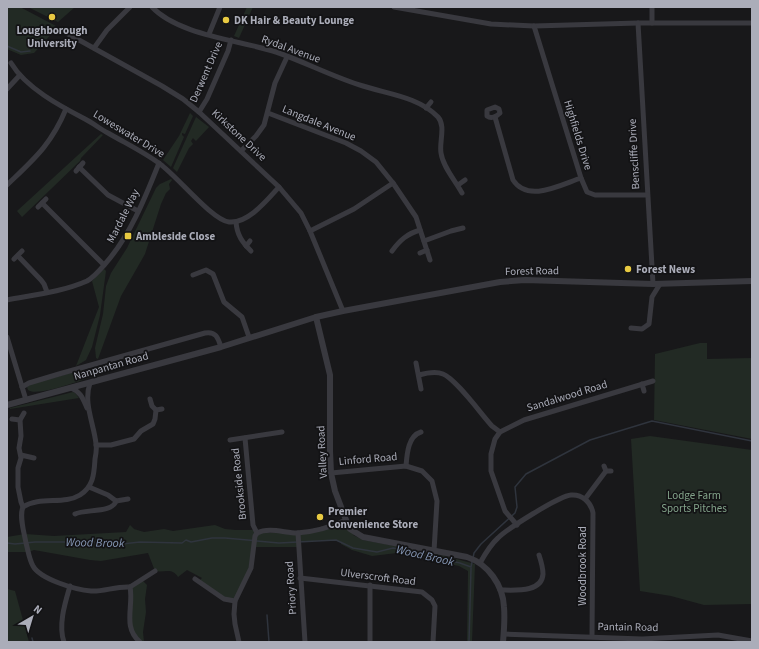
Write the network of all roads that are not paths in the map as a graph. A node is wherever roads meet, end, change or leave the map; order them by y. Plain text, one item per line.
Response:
1 (130, 7) edge
2 (152, 7) edge
3 (220, 7) edge
4 (394, 7) edge
5 (652, 7) edge
6 (408, 8) edge
7 (652, 23) junction
8 (752, 23) edge
9 (638, 24) junction
10 (534, 26) junction
11 (61, 30) dead end
12 (209, 34) junction
13 (231, 40) junction
14 (94, 48) junction
15 (287, 56) junction
16 (11, 63) dead end
17 (20, 75) junction
18 (7, 89) edge
19 (431, 102) dead end
20 (426, 108) junction
21 (66, 109) junction
22 (199, 112) junction
23 (268, 113) junction
24 (495, 117) dead end
25 (241, 151) junction
26 (160, 163) junction
27 (79, 167) dead end
28 (580, 178) junction
29 (465, 180) dead end
30 (393, 183) junction
31 (7, 185) edge
32 (458, 185) junction
33 (279, 187) junction
34 (462, 193) dead end
35 (646, 195) junction
36 (42, 203) dead end
37 (138, 211) junction
38 (236, 222) junction
39 (463, 228) dead end
40 (420, 230) junction
41 (310, 231) junction
42 (424, 240) junction
43 (427, 250) junction
44 (252, 251) dead end
45 (392, 251) dead end
46 (420, 253) dead end
47 (18, 256) dead end
48 (430, 260) dead end
49 (104, 265) junction
50 (193, 275) dead end
51 (752, 281) edge
52 (652, 284) junction
53 (660, 284) junction
54 (47, 292) junction
55 (7, 300) edge
56 (343, 311) junction
57 (316, 317) junction
58 (631, 328) dead end
59 (7, 337) edge
60 (249, 338) junction
61 (221, 347) junction
62 (416, 363) dead end
63 (419, 375) junction
64 (653, 381) dead end
65 (90, 383) junction
66 (642, 384) junction
67 (22, 387) junction
68 (71, 388) junction
69 (421, 389) dead end
70 (644, 391) dead end
71 (26, 400) junction
72 (150, 400) dead end
73 (7, 405) edge
74 (162, 409) dead end
75 (156, 410) junction
76 (24, 413) dead end
77 (89, 414) junction
78 (12, 419) dead end
79 (20, 420) junction
80 (282, 432) dead end
81 (418, 432) dead end
82 (500, 432) junction
83 (245, 438) junction
84 (230, 440) dead end
85 (96, 445) junction
86 (21, 455) junction
87 (34, 458) dead end
88 (406, 466) junction
89 (607, 469) dead end
90 (331, 473) junction
91 (89, 487) junction
92 (128, 499) dead end
93 (585, 499) junction
94 (116, 501) junction
95 (23, 506) junction
96 (77, 511) dead end
97 (346, 520) junction
98 (515, 522) junction
99 (257, 533) junction
100 (298, 533) junction
101 (434, 551) junction
102 (539, 555) dead end
103 (478, 561) junction
104 (155, 571) dead end
105 (300, 578) junction
106 (199, 579) dead end
107 (370, 585) junction
108 (70, 586) junction
109 (130, 587) junction
110 (500, 590) junction
111 (235, 601) junction
112 (504, 634) junction
113 (592, 636) junction
114 (642, 640) edge
115 (742, 640) edge
116 (752, 641) edge
117 (64, 642) edge
118 (138, 642) edge
119 (239, 642) edge
120 (305, 642) edge
121 (370, 642) edge
122 (433, 642) edge
123 (504, 642) edge

1 - 14 street
2 - 12 street, Rydal Avenue
3 - 12 street, Derwent Drive
4 - 6 street
5 - 7 street
6 - 10 street
7 - 8 street
7 - 9 street
9 - 10 street
9 - 35 street, Benscliffe Drive
10 - 28 street, Highfields Drive
11 - 14 street, Kirkstone Drive
12 - 13 street, Rydal Avenue
13 - 15 street, Rydal Avenue
13 - 22 street, Derwent Drive
14 - 22 street, Kirkstone Drive
15 - 20 street, Rydal Avenue
15 - 23 street
16 - 17 street, Loweswater Drive
17 - 18 street
17 - 21 street, Loweswater Drive
19 - 20 street
20 - 32 street, Rydal Avenue
21 - 26 street, Loweswater Drive
21 - 31 street
22 - 25 street, Kirkstone Drive
23 - 25 street
23 - 30 street, Langdale Avenue
24 - 28 street
25 - 33 street, Kirkstone Drive
26 - 37 street, Mardale Way
26 - 38 street, Loweswater Drive
27 - 37 street
28 - 35 street, Highfields Drive
29 - 32 street
30 - 40 street, Langdale Avenue
30 - 41 street
32 - 34 street, Rydal Avenue
33 - 38 street
33 - 41 street, Kirkstone Drive
35 - 52 street, Benscliffe Drive
36 - 49 street
37 - 49 street, Mardale Way
38 - 44 street
39 - 42 street
40 - 42 street, Langdale Avenue
40 - 45 street
41 - 56 street, Kirkstone Drive
42 - 43 street, Langdale Avenue
43 - 46 street
43 - 48 street, Langdale Avenue
47 - 54 street
49 - 54 street, Mardale Way
50 - 60 street
51 - 53 street, Forest Road
52 - 53 street, Forest Road
52 - 56 street, Forest Road
53 - 58 street
54 - 55 street, Mardale Way
56 - 57 street, Forest Road
57 - 60 street, Nanpantan Road
57 - 90 street, Valley Road
59 - 67 street
60 - 61 street, Nanpantan Road
61 - 65 street, Nanpantan Road
61 - 67 street, Nanpantan Road
62 - 63 street
63 - 69 street
63 - 82 street
64 - 66 street, Sandalwood Road
65 - 68 street, Nanpantan Road
65 - 77 street
66 - 70 street
66 - 82 street, Sandalwood Road
67 - 71 street
68 - 71 street, Nanpantan Road
68 - 77 street
71 - 73 street, Nanpantan Road
72 - 75 street
74 - 75 street
75 - 85 street
76 - 79 street
77 - 85 street
78 - 79 street
79 - 86 street
80 - 83 street, Brookside Road
81 - 88 street, Linford Road
82 - 98 street
83 - 84 street, Brookside Road
83 - 99 street, Brookside Road
85 - 91 street
86 - 87 street
86 - 95 street
88 - 90 street, Linford Road
88 - 101 street, Linford Road
89 - 93 street
90 - 97 street, Valley Road
91 - 94 street
91 - 95 street
92 - 94 street
93 - 98 street
93 - 113 street, Woodbrook Road
94 - 96 street
95 - 108 street
97 - 100 street, Brookside Road
97 - 101 street, Valley Road
98 - 103 street
99 - 100 street, Brookside Road
99 - 111 street
100 - 105 street, Priory Road
101 - 103 street, Valley Road
102 - 110 street
103 - 110 street
104 - 109 street
105 - 107 street, Ulverscroft Road
105 - 120 street, Priory Road
106 - 111 street
107 - 121 street
107 - 122 street, Ulverscroft Road
108 - 109 street
108 - 117 street
109 - 118 street
110 - 112 street
111 - 119 street
112 - 113 street, Pantain Road
112 - 123 street
113 - 114 street, Pantain Road
114 - 115 street, Pantain Road
115 - 116 street, Pantain Road

